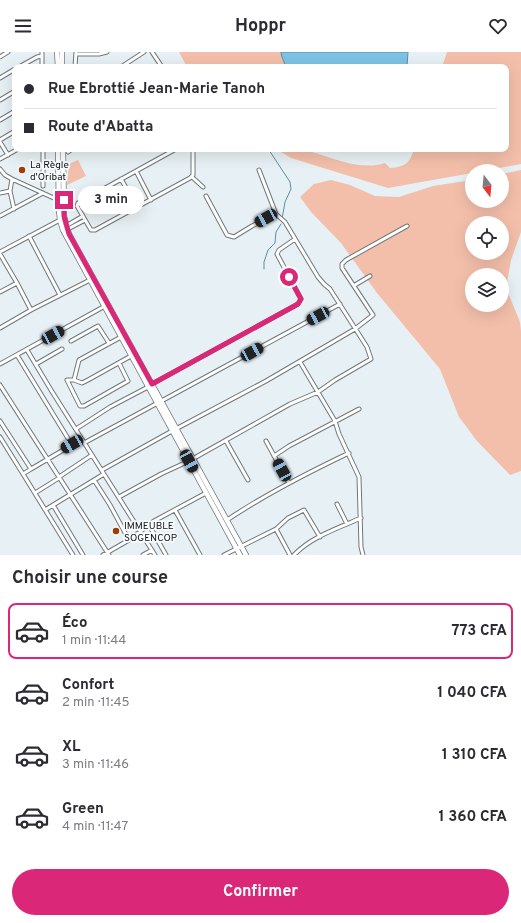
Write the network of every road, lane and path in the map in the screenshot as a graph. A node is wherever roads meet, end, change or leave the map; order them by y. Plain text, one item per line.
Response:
1 (8, 52) edge
2 (42, 52) edge
3 (57, 52) edge
4 (62, 52) edge
5 (107, 52) edge
6 (144, 52) edge
7 (152, 52) edge
8 (76, 53) edge
9 (42, 56) junction
10 (0, 57) edge
11 (24, 64) edge
12 (42, 64) edge
13 (58, 64) edge
14 (62, 64) edge
15 (75, 64) edge
16 (126, 64) edge
17 (160, 64) edge
18 (12, 71) edge
19 (0, 78) edge
20 (12, 93) edge
21 (0, 100) edge
22 (12, 113) edge
23 (0, 120) edge
24 (12, 133) edge
25 (0, 141) edge
26 (13, 152) edge
27 (43, 152) edge
28 (58, 152) edge
29 (65, 152) edge
30 (171, 152) edge
31 (194, 152) edge
32 (8, 155) junction
33 (0, 159) edge
34 (0, 169) edge
35 (259, 170) dead end
36 (136, 171) junction
37 (0, 176) edge
38 (5, 176) junction
39 (192, 176) junction
40 (12, 179) junction
41 (121, 179) junction
42 (43, 186) dead end
43 (203, 187) dead end
44 (10, 191) junction
45 (0, 192) edge
46 (43, 193) junction
47 (206, 196) dead end
48 (61, 200) junction
49 (151, 200) junction
50 (137, 207) junction
51 (14, 208) junction
52 (276, 214) junction
53 (0, 216) edge
54 (84, 218) junction
55 (60, 220) junction
56 (407, 226) dead end
57 (67, 227) junction
58 (29, 236) junction
59 (295, 239) junction
60 (0, 253) edge
61 (370, 276) dead end
62 (90, 280) junction
63 (17, 283) junction
64 (355, 285) junction
65 (0, 292) edge
66 (60, 295) junction
67 (340, 304) junction
68 (107, 306) junction
69 (31, 310) junction
70 (0, 328) edge
71 (355, 329) junction
72 (121, 338) junction
73 (71, 341) dead end
74 (109, 343) junction
75 (27, 350) junction
76 (62, 350) dead end
77 (17, 356) junction
78 (131, 356) junction
79 (300, 362) junction
80 (119, 363) junction
81 (0, 364) edge
82 (36, 364) junction
83 (74, 380) junction
84 (150, 386) junction
85 (0, 387) edge
86 (318, 392) junction
87 (159, 403) junction
88 (359, 409) dead end
89 (0, 421) edge
90 (335, 421) junction
91 (76, 429) junction
92 (174, 430) junction
93 (0, 437) edge
94 (82, 439) junction
95 (226, 441) junction
96 (266, 441) dead end
97 (84, 443) junction
98 (72, 444) junction
99 (348, 453) junction
100 (92, 455) junction
101 (274, 456) junction
102 (47, 459) junction
103 (191, 460) junction
104 (31, 469) junction
105 (103, 472) junction
106 (23, 474) junction
107 (59, 477) junction
108 (94, 480) junction
109 (248, 480) dead end
110 (289, 483) junction
111 (35, 492) junction
112 (206, 493) junction
113 (70, 495) junction
114 (119, 497) junction
115 (337, 504) dead end
116 (52, 505) junction
117 (46, 510) junction
118 (175, 510) junction
119 (360, 518) junction
120 (227, 520) junction
121 (347, 524) junction
122 (149, 525) junction
123 (276, 529) junction
124 (140, 531) junction
125 (320, 537) junction
126 (129, 540) junction
127 (242, 546) junction
128 (236, 548) junction
129 (152, 550) junction
130 (108, 554) edge
131 (73, 555) edge
132 (83, 555) edge
133 (103, 555) edge
134 (143, 555) edge
135 (155, 555) edge
136 (166, 555) edge
137 (200, 555) edge
138 (224, 555) edge
139 (240, 555) edge
140 (246, 555) edge
141 (290, 555) edge
142 (294, 555) edge
143 (363, 555) edge

1 - 10 street
2 - 9 street
3 - 13 street
4 - 14 street
5 - 8 street
6 - 16 street
7 - 17 street
8 - 15 street
9 - 11 street
9 - 12 street
18 - 19 street
20 - 21 street
22 - 23 street
24 - 25 street
25 - 32 street
26 - 32 street
27 - 42 street
28 - 48 street
29 - 48 street
30 - 36 street
31 - 39 street
32 - 33 street
34 - 38 street
35 - 52 street
36 - 41 street
36 - 49 street
37 - 38 street
38 - 40 street
39 - 43 street
39 - 49 street
40 - 44 street
40 - 46 street
41 - 50 street
41 - 54 street
44 - 45 street
44 - 51 street
46 - 48 street
46 - 51 street
47 - 52 street
48 - 55 street
48 - 57 street
49 - 50 street
50 - 54 street
51 - 53 street
52 - 59 street
54 - 57 street
55 - 58 street
55 - 62 street
56 - 64 street
57 - 68 street
58 - 60 street
58 - 66 street
59 - 67 street
59 - 84 street
60 - 63 street
61 - 64 street
62 - 66 street
62 - 68 street
63 - 65 street
63 - 69 street
64 - 71 street
66 - 69 street
67 - 71 street
67 - 87 street
68 - 72 street
68 - 75 street
68 - 84 street
69 - 70 street
71 - 79 street
71 - 86 street
72 - 74 street
72 - 78 street
73 - 74 street
74 - 83 street
75 - 77 street
75 - 82 street
76 - 82 street
77 - 81 street
77 - 98 street
78 - 80 street
78 - 84 street
79 - 86 street
79 - 92 street
80 - 83 street
80 - 83 street
82 - 91 street
84 - 87 street
84 - 91 street
85 - 102 street
86 - 90 street
86 - 95 street
87 - 92 street
87 - 97 street
88 - 90 street
89 - 104 street
90 - 99 street
90 - 101 street
91 - 94 street
92 - 103 street
92 - 105 street
93 - 106 street
94 - 97 street
94 - 98 street
95 - 103 street
95 - 109 street
96 - 101 street
97 - 100 street
98 - 102 street
99 - 110 street
99 - 119 street
100 - 105 street
100 - 107 street
101 - 110 street
102 - 104 street
102 - 107 street
103 - 112 street
103 - 114 street
103 - 120 street
104 - 106 street
105 - 108 street
105 - 114 street
106 - 111 street
107 - 111 street
107 - 113 street
108 - 113 street
108 - 126 street
110 - 120 street
111 - 117 street
112 - 118 street
112 - 128 street
113 - 116 street
113 - 130 street
114 - 124 street
115 - 121 street
116 - 117 street
116 - 132 street
117 - 131 street
118 - 122 street
118 - 137 street
119 - 121 street
119 - 143 street
120 - 127 street
121 - 125 street
122 - 124 street
122 - 136 street
123 - 125 street
123 - 127 street
123 - 141 street
124 - 126 street
124 - 129 street
125 - 142 street
126 - 130 street
127 - 128 street
127 - 140 street
128 - 138 street
128 - 139 street
129 - 134 street
129 - 135 street
130 - 133 street

